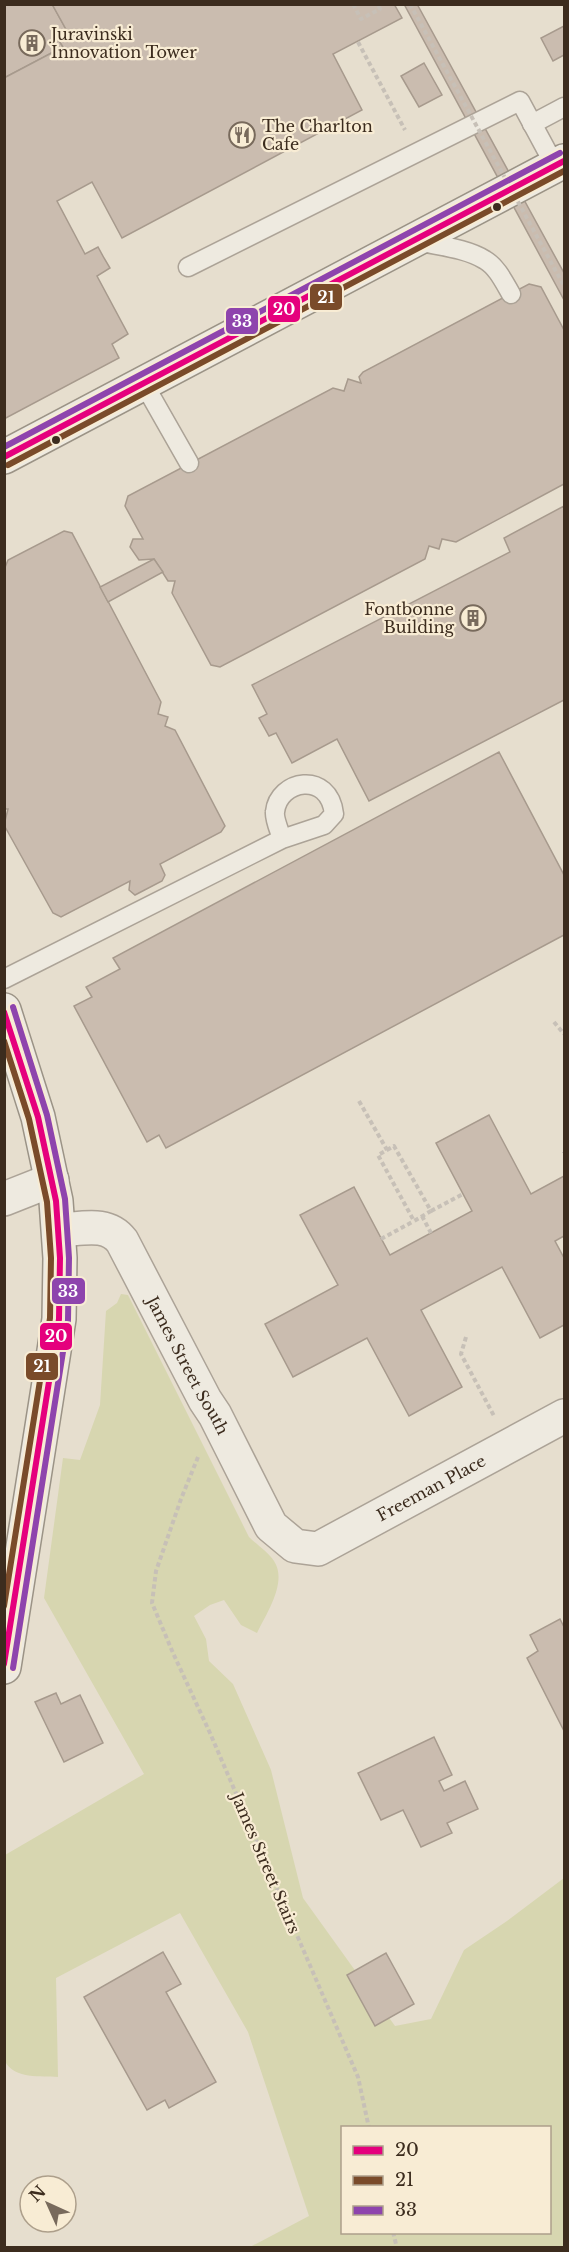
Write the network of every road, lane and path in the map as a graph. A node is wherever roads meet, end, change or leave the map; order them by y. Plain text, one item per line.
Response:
1 (353, 4) edge
2 (378, 4) edge
3 (410, 4) edge
4 (358, 42) dead end
5 (564, 107) edge
6 (532, 124) junction
7 (417, 152) junction
8 (561, 170) edge
9 (415, 240) junction
10 (188, 267) dead end
11 (564, 286) edge
12 (511, 294) dead end
13 (144, 384) junction
14 (4, 457) edge
15 (189, 463) dead end
16 (282, 839) junction
17 (4, 979) edge
18 (4, 1010) edge
19 (554, 1022) dead end
20 (564, 1034) edge
21 (359, 1101) dead end
22 (387, 1150) junction
23 (52, 1180) junction
24 (463, 1194) dead end
25 (4, 1199) edge
26 (431, 1211) junction
27 (422, 1216) junction
28 (414, 1221) junction
29 (59, 1230) junction
30 (431, 1233) dead end
31 (381, 1239) dead end
32 (466, 1337) dead end
33 (215, 1415) junction
34 (564, 1416) edge
35 (498, 1422) dead end
36 (295, 1546) joint
37 (4, 1667) edge
38 (369, 2126) edge

1 - 2 path
3 - 11 path, bridge
4 - 7 path
5 - 6 lane
6 - 7 lane
6 - 8 lane
7 - 10 lane
8 - 9 main road
9 - 12 lane
9 - 13 main road
13 - 14 main road
13 - 15 lane
16 - 16 lane
16 - 17 lane
18 - 23 main road
19 - 20 path
21 - 22 path
22 - 26 path
22 - 28 path
23 - 25 main road
23 - 29 main road
24 - 26 path
26 - 27 path
27 - 28 path
27 - 30 path
28 - 31 path
29 - 33 main road, James Street South
29 - 37 main road
32 - 35 path
33 - 36 main road, James Street South
33 - 38 path, James Street Stairs
34 - 36 main road, Freeman Place

